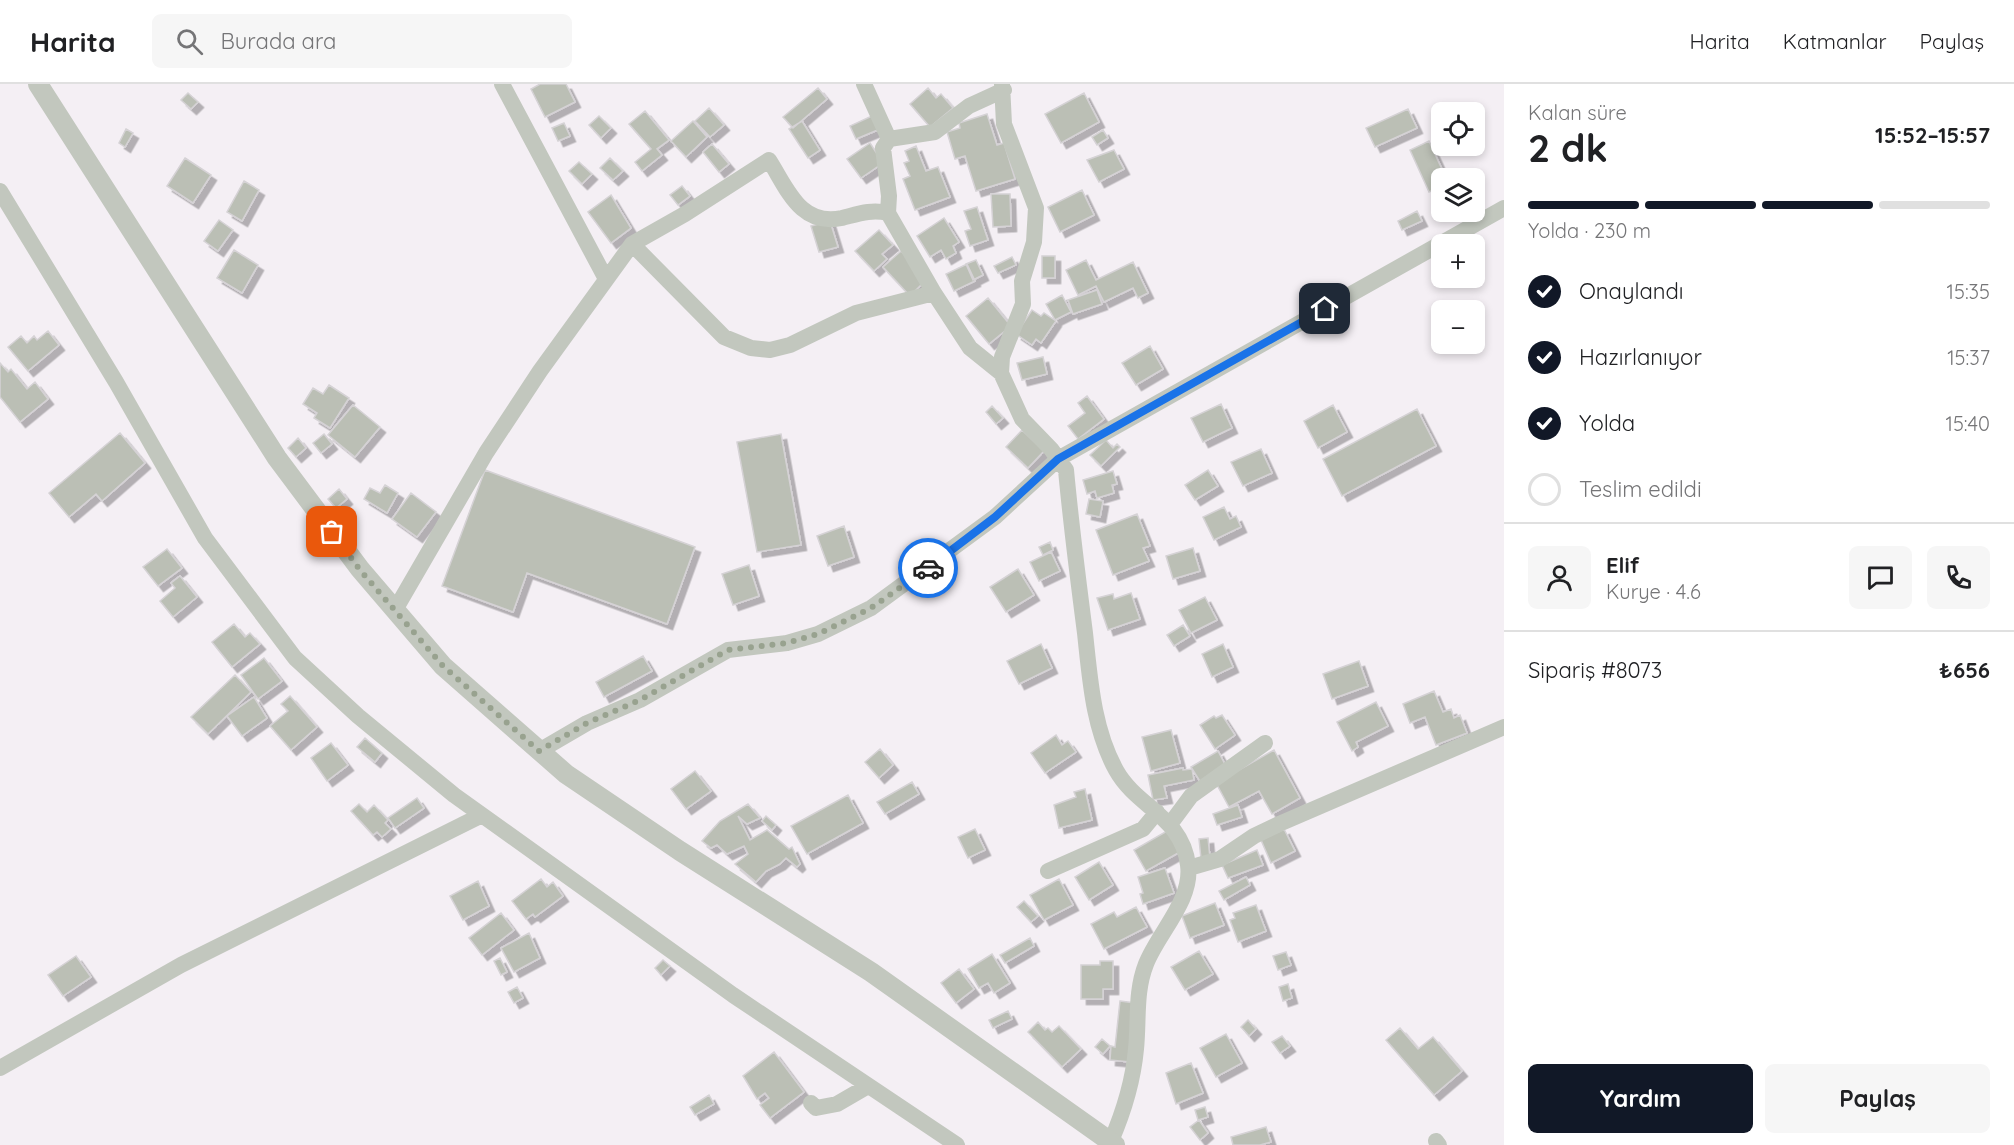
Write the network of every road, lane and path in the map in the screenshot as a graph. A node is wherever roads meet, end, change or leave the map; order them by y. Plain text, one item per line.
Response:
1 (502, 84) edge
2 (864, 84) edge
3 (1003, 87) edge
4 (46, 88) edge
5 (889, 139) junction
6 (0, 191) edge
7 (1504, 208) edge
8 (888, 213) junction
9 (632, 244) junction
10 (606, 279) junction
11 (934, 293) junction
12 (1001, 373) junction
13 (1058, 459) junction
14 (395, 610) junction
15 (1504, 727) edge
16 (1265, 743) dead end
17 (539, 751) junction
18 (1157, 812) junction
19 (482, 815) junction
20 (1171, 824) junction
21 (1189, 868) junction
22 (1048, 871) dead end
23 (0, 1068) edge
24 (868, 1086) junction
25 (811, 1103) dead end
26 (1104, 1141) edge
27 (957, 1145) edge

1 - 10 street
2 - 5 street
3 - 5 street
3 - 12 street
4 - 14 street
5 - 8 street
6 - 19 street
7 - 13 street
8 - 9 street
8 - 11 street
9 - 10 street
9 - 11 street
10 - 14 street
11 - 12 street
12 - 13 street
13 - 17 street
13 - 18 street
14 - 17 street
15 - 21 street
16 - 20 street
17 - 26 street
18 - 20 street
18 - 22 street
19 - 23 street
19 - 24 street
20 - 21 street
21 - 26 street
24 - 25 street
24 - 27 street

